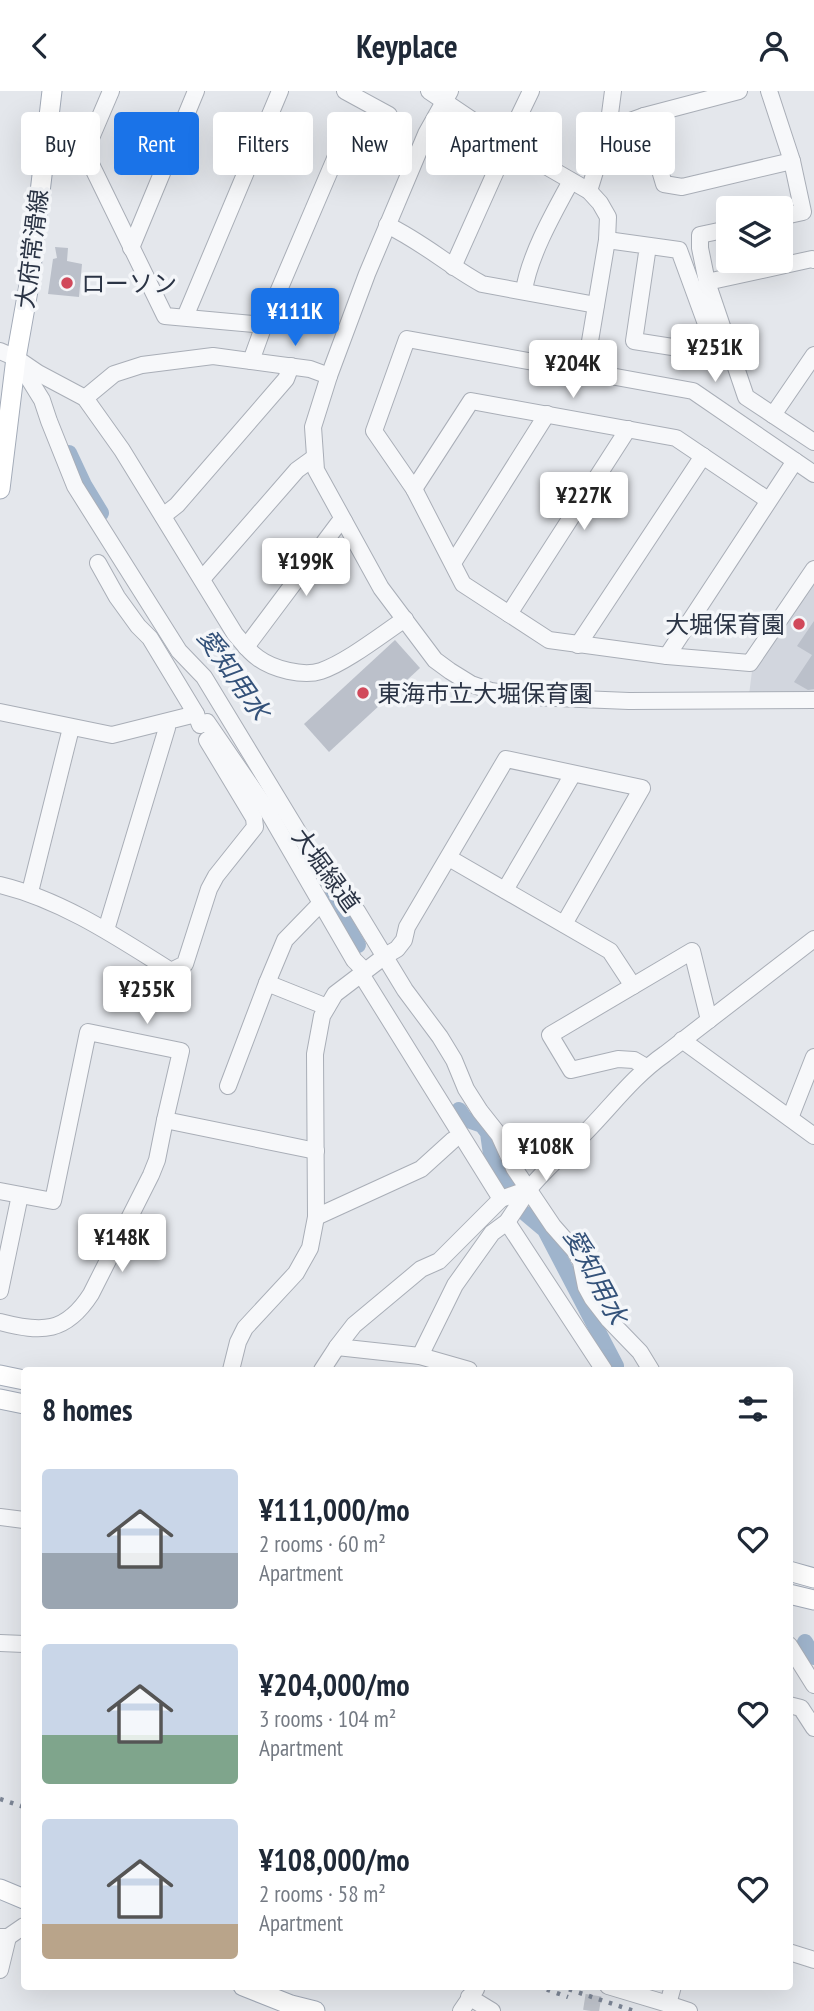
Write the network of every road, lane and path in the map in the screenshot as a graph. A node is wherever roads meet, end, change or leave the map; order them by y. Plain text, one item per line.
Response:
1 (52, 91) edge
2 (111, 91) edge
3 (196, 91) edge
4 (280, 91) edge
5 (345, 91) edge
6 (429, 91) edge
7 (531, 91) edge
8 (613, 91) edge
9 (739, 91) edge
10 (769, 91) edge
11 (447, 96) edge
12 (49, 112) edge
13 (467, 112) edge
14 (521, 112) edge
15 (610, 112) edge
16 (659, 112) edge
17 (100, 117) edge
18 (792, 161) junction
19 (42, 175) edge
20 (96, 175) edge
21 (493, 175) edge
22 (562, 175) edge
23 (594, 175) edge
24 (661, 175) edge
25 (572, 181) junction
26 (589, 191) junction
27 (793, 214) edge
28 (387, 225) junction
29 (716, 232) edge
30 (607, 240) junction
31 (648, 246) junction
32 (131, 249) junction
33 (814, 260) edge
34 (453, 267) junction
35 (707, 282) junction
36 (524, 291) junction
37 (596, 305) junction
38 (184, 317) junction
39 (264, 325) junction
40 (8, 354) edge
41 (814, 355) edge
42 (251, 361) junction
43 (291, 366) junction
44 (584, 371) junction
45 (329, 376) junction
46 (85, 398) junction
47 (5, 413) edge
48 (547, 414) junction
49 (774, 415) junction
50 (628, 429) junction
51 (814, 442) edge
52 (703, 456) junction
53 (315, 457) junction
54 (795, 461) junction
55 (814, 474) edge
56 (0, 489) edge
57 (414, 489) junction
58 (768, 500) junction
59 (163, 516) junction
60 (344, 521) junction
61 (98, 563) dead end
62 (453, 563) junction
63 (814, 569) edge
64 (202, 579) junction
65 (509, 614) junction
66 (405, 619) junction
67 (578, 645) junction
68 (246, 647) junction
69 (667, 656) junction
70 (814, 700) edge
71 (0, 712) edge
72 (198, 720) junction
73 (166, 722) junction
74 (71, 728) junction
75 (573, 774) junction
76 (449, 858) junction
77 (0, 885) edge
78 (505, 890) junction
79 (30, 892) junction
80 (320, 904) junction
81 (564, 924) junction
82 (106, 930) junction
83 (814, 939) edge
84 (385, 956) junction
85 (363, 973) junction
86 (267, 983) junction
87 (632, 986) junction
88 (327, 1006) junction
89 (709, 1020) junction
90 (682, 1040) junction
91 (814, 1057) edge
92 (646, 1067) junction
93 (228, 1086) dead end
94 (790, 1118) junction
95 (164, 1121) junction
96 (814, 1136) edge
97 (453, 1140) dead end
98 (316, 1151) junction
99 (529, 1189) junction
100 (0, 1191) edge
101 (20, 1195) junction
102 (501, 1199) junction
103 (316, 1217) junction
104 (507, 1222) junction
105 (0, 1291) edge
106 (0, 1322) edge
107 (337, 1347) junction
108 (420, 1356) junction
109 (232, 1367) edge
110 (324, 1367) edge
111 (458, 1367) edge
112 (602, 1367) edge
113 (649, 1367) edge
114 (0, 1375) edge
115 (21, 1379) edge
116 (0, 1399) edge
117 (21, 1403) edge
118 (0, 1517) edge
119 (21, 1520) edge
120 (793, 1572) edge
121 (814, 1578) edge
122 (793, 1595) edge
123 (814, 1599) edge
124 (0, 1643) edge
125 (21, 1644) edge
126 (793, 1651) edge
127 (814, 1685) edge
128 (793, 1706) edge
129 (814, 1728) edge
130 (0, 1889) edge
131 (21, 1898) edge
132 (21, 1928) edge
133 (4, 1937) edge
134 (793, 1953) edge
135 (814, 1960) edge
136 (0, 1970) edge
137 (253, 1990) edge
138 (621, 1990) edge
139 (672, 1990) edge
140 (468, 1998) edge
141 (668, 2004) junction
142 (315, 2011) edge
143 (492, 2011) edge
144 (689, 2011) edge

1 - 12 main road, 大府常滑線
2 - 17 street
3 - 32 street
4 - 38 street
5 - 39 street
6 - 11 street
7 - 14 street
8 - 15 street
9 - 16 street
10 - 18 street
11 - 13 street
11 - 28 street
18 - 24 street
18 - 27 street
19 - 40 main road, 大府常滑線
20 - 32 street
21 - 34 street
22 - 25 street
23 - 26 street
25 - 26 street
25 - 36 street
26 - 30 street
28 - 34 street
28 - 45 street
29 - 35 street
30 - 31 street
30 - 37 street
31 - 31 street
32 - 38 street
33 - 35 street
34 - 36 street
35 - 49 street
36 - 37 street
37 - 44 street
38 - 39 street
39 - 42 street
40 - 46 street
40 - 47 main road, 大府常滑線
40 - 84 street, 大堀緑道
41 - 49 street
42 - 43 street
42 - 46 street
43 - 45 street
43 - 59 street
44 - 54 street
44 - 57 street
45 - 53 street
46 - 59 street
47 - 56 main road, 大府常滑線
48 - 50 street
48 - 57 street
48 - 62 street
49 - 51 street
50 - 52 street
50 - 65 street
52 - 58 street
52 - 67 street
53 - 60 street
53 - 64 street
54 - 55 street
54 - 58 street
57 - 62 street
58 - 69 street
59 - 64 street
60 - 66 street
60 - 68 street
61 - 72 street
62 - 65 street
63 - 69 street
64 - 68 street
65 - 67 street
66 - 68 street
66 - 70 street
67 - 69 street
71 - 74 street
72 - 73 street
72 - 80 street
72 - 82 street
73 - 74 street
73 - 82 street
74 - 79 street
75 - 76 street
75 - 78 street
75 - 81 street
76 - 78 street
76 - 84 street
77 - 79 street
78 - 81 street
79 - 82 street
80 - 85 street
80 - 86 street
81 - 87 street
83 - 89 street
84 - 85 street
84 - 99 street, 大堀緑道
85 - 88 street
85 - 102 street
86 - 88 street
86 - 93 street
87 - 89 street
87 - 92 street
88 - 98 street
89 - 90 street
90 - 92 street
90 - 94 street
91 - 94 street
92 - 99 street
94 - 96 street
95 - 98 street
95 - 101 street
95 - 106 street
97 - 103 street
98 - 103 street
99 - 102 street
99 - 104 street
99 - 113 street, 大堀緑道
100 - 101 street
101 - 105 street
102 - 107 street
103 - 109 street
104 - 108 street
104 - 112 street
107 - 108 street
107 - 110 street
108 - 111 street
114 - 115 main road
116 - 117 main road
118 - 119 street
120 - 121 main road
122 - 123 main road
124 - 125 street
126 - 127 street
128 - 129 street
130 - 131 main road
132 - 133 street
133 - 136 street
134 - 135 street
137 - 142 main road
138 - 141 street
139 - 141 street
140 - 143 street
141 - 144 street

